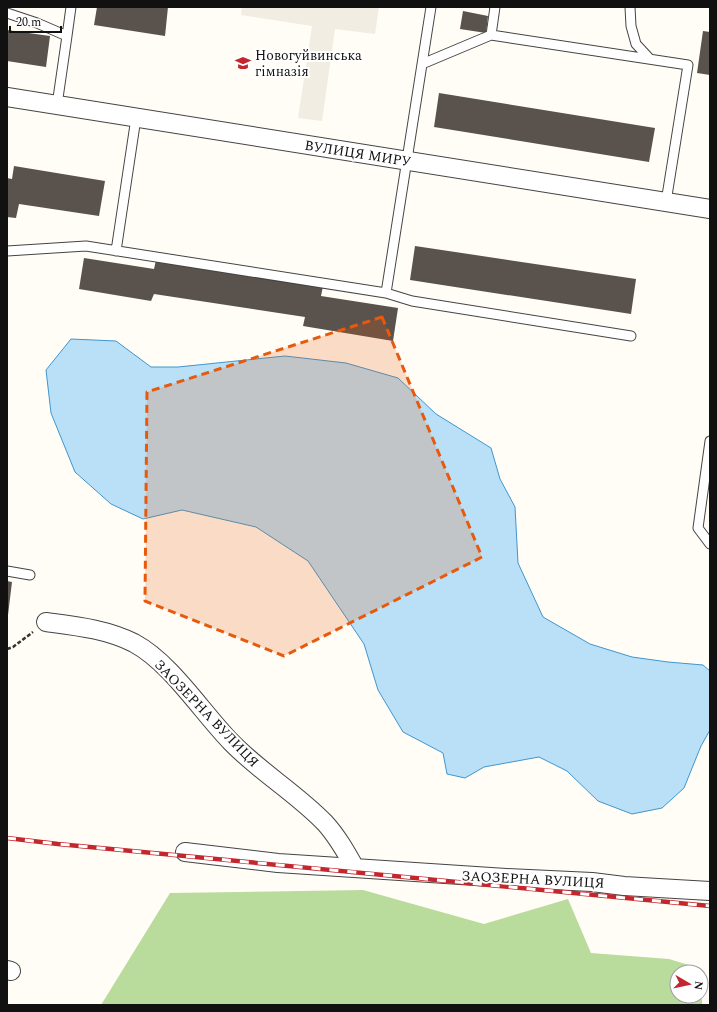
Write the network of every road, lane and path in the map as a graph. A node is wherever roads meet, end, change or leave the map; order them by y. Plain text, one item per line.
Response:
1 (71, 7) edge
2 (431, 7) edge
3 (495, 7) edge
4 (630, 7) edge
5 (7, 13) edge
6 (67, 36) junction
7 (491, 36) junction
8 (649, 58) junction
9 (422, 64) junction
10 (7, 97) edge
11 (57, 105) junction
12 (136, 118) junction
13 (406, 160) junction
14 (666, 202) junction
15 (710, 208) edge
16 (7, 251) edge
17 (116, 251) junction
18 (386, 294) junction
19 (631, 336) dead end
20 (710, 441) edge
21 (710, 544) edge
22 (7, 571) edge
23 (30, 575) dead end
24 (46, 622) joint
25 (7, 649) edge
26 (185, 852) dead end
27 (356, 868) junction
28 (710, 891) edge

1 - 6 lane
2 - 9 lane
3 - 7 lane
4 - 8 lane
5 - 6 lane
6 - 11 lane
7 - 8 lane
7 - 9 lane
8 - 14 lane
9 - 13 lane
10 - 11 street, ВУЛИЦЯ МИРУ
11 - 12 street, ВУЛИЦЯ МИРУ
12 - 13 street, ВУЛИЦЯ МИРУ
12 - 17 lane
13 - 14 street, ВУЛИЦЯ МИРУ
13 - 18 lane
14 - 15 street, ВУЛИЦЯ МИРУ
16 - 17 lane
17 - 18 lane
18 - 19 lane
20 - 21 lane
22 - 23 lane
24 - 25 path
24 - 27 street, ЗАОЗЕРНА ВУЛИЦЯ
26 - 27 street, ЗАОЗЕРНА ВУЛИЦЯ
27 - 28 street, ЗАОЗЕРНА ВУЛИЦЯ

